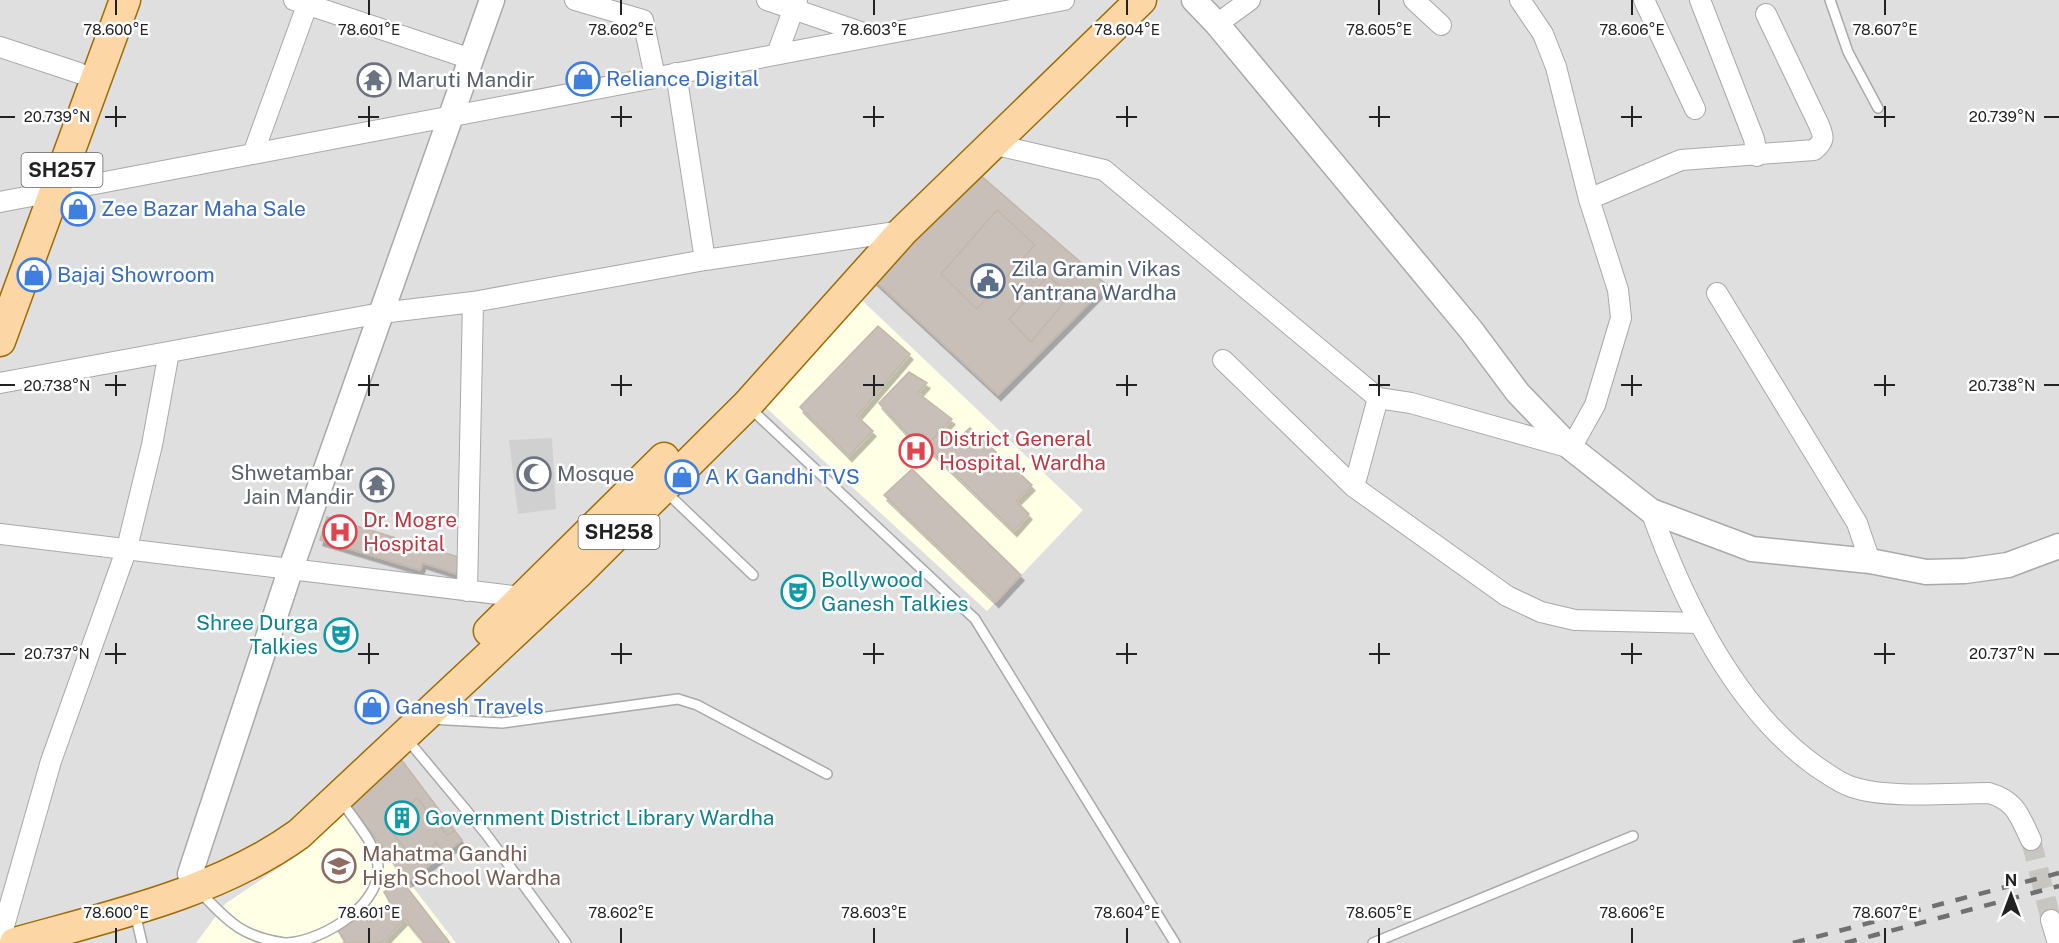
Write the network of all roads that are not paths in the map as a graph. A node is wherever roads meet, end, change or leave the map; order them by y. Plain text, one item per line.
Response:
1 (105, 0) edge
2 (125, 0) edge
3 (492, 0) edge
4 (575, 0) edge
5 (767, 0) edge
6 (1064, 0) edge
7 (1121, 0) edge
8 (1141, 0) edge
9 (1194, 0) edge
10 (1250, 0) edge
11 (1414, 0) edge
12 (1520, 0) edge
13 (1644, 0) edge
14 (1701, 0) edge
15 (1830, 0) edge
16 (304, 1) edge
17 (795, 5) edge
18 (1766, 14) dead end
19 (1218, 24) junction
20 (1441, 25) dead end
21 (872, 36) junction
22 (0, 46) edge
23 (777, 54) junction
24 (471, 59) junction
25 (79, 73) junction
26 (676, 73) junction
27 (655, 77) junction
28 (1878, 108) dead end
29 (1695, 109) dead end
30 (450, 116) junction
31 (992, 144) junction
32 (253, 154) junction
33 (1757, 156) junction
34 (44, 194) junction
35 (1589, 199) junction
36 (0, 202) edge
37 (893, 233) junction
38 (705, 260) junction
39 (0, 292) edge
40 (1717, 293) dead end
41 (473, 302) junction
42 (381, 313) junction
43 (0, 341) edge
44 (169, 352) junction
45 (1223, 360) dead end
46 (0, 383) edge
47 (1378, 398) junction
48 (747, 405) junction
49 (1571, 448) junction
50 (1354, 487) junction
51 (662, 488) junction
52 (1651, 511) junction
53 (0, 534) edge
54 (2059, 546) edge
55 (127, 548) junction
56 (1870, 561) junction
57 (290, 571) junction
58 (753, 575) dead end
59 (467, 591) junction
60 (522, 597) junction
61 (1700, 623) junction
62 (415, 728) junction
63 (827, 774) dead end
64 (339, 797) junction
65 (1633, 837) dead end
66 (2031, 840) tunnel mouth
67 (193, 880) junction
68 (135, 909) junction
69 (2051, 920) tunnel mouth
70 (6, 936) edge
71 (142, 943) edge
72 (286, 943) edge
73 (566, 943) edge
74 (1175, 943) edge
75 (1373, 943) edge
76 (2058, 943) edge

1 - 25 main road, SH257
2 - 34 main road, SH257
3 - 24 street
4 - 27 street
5 - 17 street
6 - 21 street
7 - 37 main road, SH258
8 - 31 main road, SH258
9 - 19 street
10 - 19 street
11 - 20 street
12 - 35 street
13 - 29 street
14 - 33 street
15 - 28 lane
16 - 24 street
16 - 32 street
17 - 21 street
17 - 23 street
18 - 33 street
19 - 49 street
21 - 23 street
22 - 25 street
23 - 26 street
24 - 30 street
25 - 34 main road, SH257
26 - 27 street
26 - 38 street
27 - 30 street
30 - 32 street
30 - 42 street
31 - 37 main road, SH258
31 - 47 street
32 - 34 street
33 - 35 street
34 - 36 street
34 - 39 main road, SH257
34 - 43 main road, SH257
35 - 49 street
37 - 38 street
37 - 48 main road, SH258
37 - 60 main road, SH258
38 - 41 street
40 - 56 street
41 - 42 street
41 - 59 street
42 - 44 street
42 - 57 street
44 - 46 street
44 - 55 street
45 - 50 street
47 - 49 street
47 - 50 street
48 - 51 main road, SH258
48 - 74 lane
49 - 52 street
50 - 61 street
51 - 58 lane
51 - 62 main road, SH258
52 - 56 street
52 - 61 street
53 - 55 street
54 - 56 street
55 - 57 street
55 - 70 street
57 - 59 street
57 - 67 street
59 - 60 street
60 - 67 main road, SH258
61 - 66 street
62 - 63 lane
62 - 64 main road, SH258
62 - 73 lane
64 - 67 main road, SH258
64 - 72 lane
65 - 75 lane
67 - 68 main road, SH258
67 - 70 main road, SH258
67 - 72 lane
68 - 70 main road, SH258
68 - 71 lane
69 - 76 street

